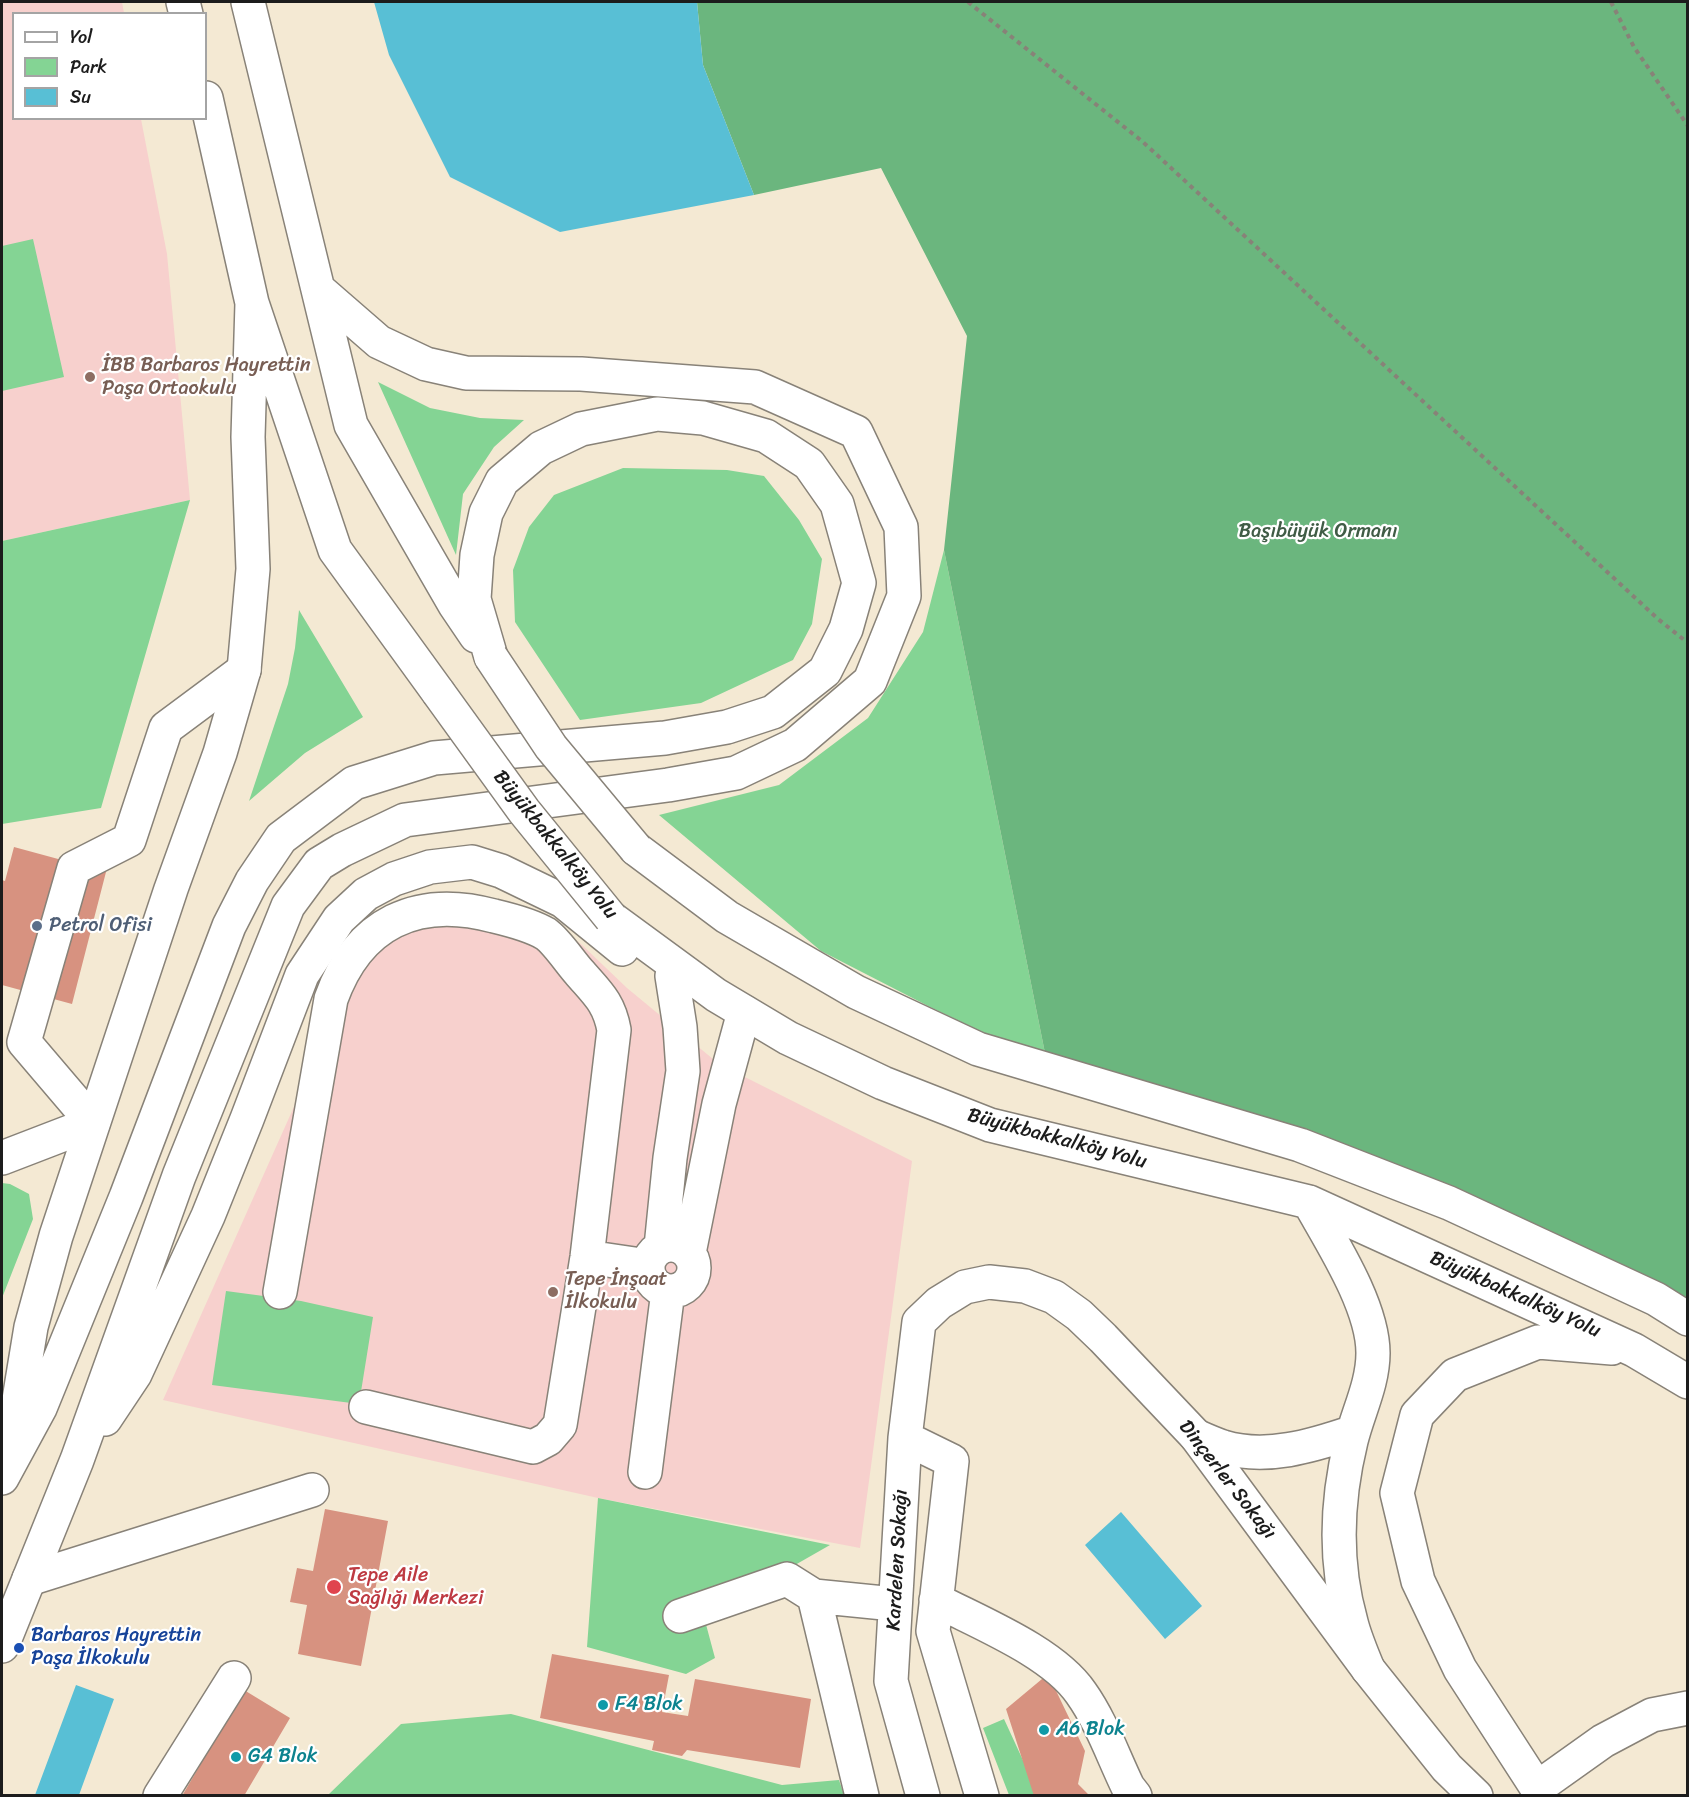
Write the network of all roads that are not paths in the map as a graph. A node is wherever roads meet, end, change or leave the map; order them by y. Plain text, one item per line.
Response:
1 (248, 2) edge
2 (207, 102) edge
3 (318, 289) junction
4 (252, 303) junction
5 (491, 657) junction
6 (244, 670) junction
7 (672, 976) junction
8 (716, 995) junction
9 (744, 1012) junction
10 (93, 1123) junction
11 (2, 1158) edge
12 (1309, 1202) junction
13 (666, 1255) junction
14 (587, 1257) junction
15 (668, 1291) junction
16 (280, 1292) dead end
17 (1688, 1319) edge
18 (919, 1322) joint
19 (1634, 1350) junction
20 (1688, 1382) edge
21 (366, 1407) dead end
22 (1353, 1432) junction
23 (1196, 1436) junction
24 (905, 1437) junction
25 (77, 1460) junction
26 (4, 1472) edge
27 (645, 1472) dead end
28 (312, 1490) dead end
29 (29, 1579) junction
30 (814, 1596) junction
31 (936, 1600) junction
32 (894, 1604) junction
33 (680, 1616) dead end
34 (2, 1646) edge
35 (1368, 1669) junction
36 (234, 1678) dead end
37 (1688, 1708) edge
38 (1539, 1792) edge
39 (160, 1796) edge
40 (862, 1796) edge
41 (922, 1796) edge
42 (982, 1796) edge
43 (1135, 1796) edge
44 (1476, 1796) edge

1 - 3 main road
2 - 4 main road
3 - 5 main road
3 - 25 main road
4 - 6 main road
4 - 8 main road, Büyükbakkalköy Yolu, bridge
5 - 17 main road, bridge
5 - 26 main road
6 - 10 main road
6 - 10 main road
7 - 8 main road
7 - 13 main road
7 - 25 main road
8 - 9 main road, Büyükbakkalköy Yolu
9 - 12 main road, Büyükbakkalköy Yolu
9 - 13 main road
10 - 11 main road
10 - 26 main road
12 - 19 main road, Büyükbakkalköy Yolu
12 - 22 main road
13 - 14 main road
13 - 15 main road
13 - 15 main road
14 - 16 main road
14 - 21 main road
15 - 27 main road
18 - 23 main road, Dinçerler Sokağı
18 - 24 main road, Kardelen Sokağı
19 - 20 main road, Büyükbakkalköy Yolu
19 - 38 main road
22 - 23 main road
22 - 35 main road
23 - 35 main road, Dinçerler Sokağı
24 - 31 main road
24 - 32 main road, Kardelen Sokağı
25 - 29 main road
28 - 29 main road
29 - 34 main road
30 - 32 main road
30 - 33 main road
30 - 40 main road
31 - 42 main road
31 - 43 main road
32 - 41 main road, Kardelen Sokağı
35 - 44 main road, Dinçerler Sokağı
36 - 39 main road
37 - 38 main road

